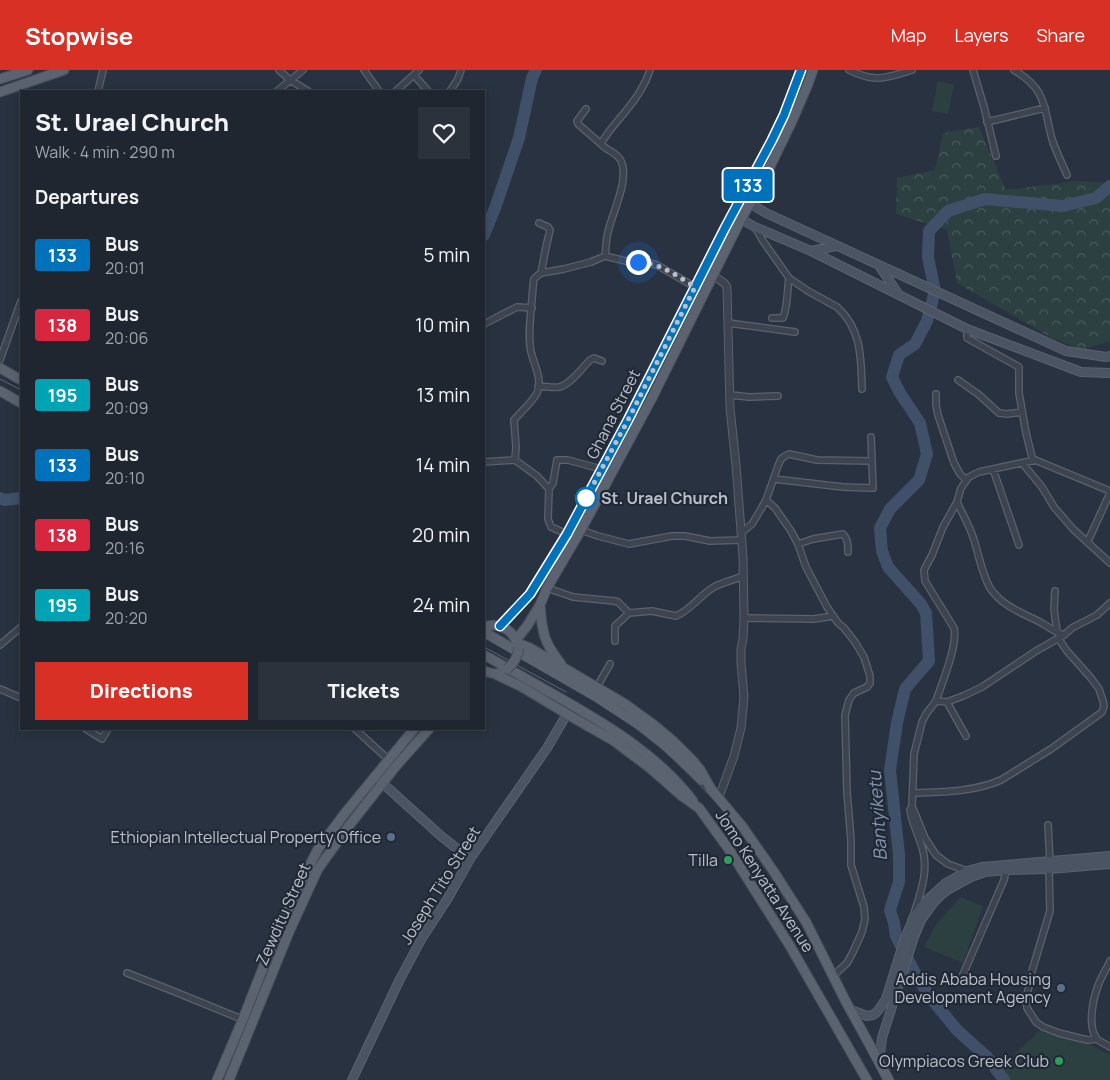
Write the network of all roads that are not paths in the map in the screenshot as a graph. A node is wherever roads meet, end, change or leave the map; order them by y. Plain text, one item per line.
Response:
1 (28, 70) edge
2 (64, 70) edge
3 (103, 70) edge
4 (278, 70) edge
5 (303, 70) edge
6 (364, 70) edge
7 (419, 70) edge
8 (461, 70) edge
9 (650, 70) edge
10 (801, 70) edge
11 (813, 70) edge
12 (849, 70) edge
13 (912, 70) edge
14 (973, 70) edge
15 (1014, 70) edge
16 (414, 75) junction
17 (0, 79) edge
18 (290, 80) junction
19 (98, 90) edge
20 (279, 90) edge
21 (306, 90) edge
22 (379, 90) edge
23 (397, 90) edge
24 (427, 90) edge
25 (451, 90) edge
26 (0, 92) edge
27 (1045, 108) junction
28 (586, 109) dead end
29 (987, 122) junction
30 (601, 144) junction
31 (996, 156) dead end
32 (755, 170) junction
33 (766, 175) junction
34 (1067, 175) dead end
35 (741, 198) junction
36 (750, 204) junction
37 (732, 214) junction
38 (741, 219) junction
39 (539, 223) dead end
40 (755, 227) junction
41 (836, 246) junction
42 (811, 251) junction
43 (605, 256) junction
44 (878, 265) junction
45 (541, 273) junction
46 (714, 276) junction
47 (789, 278) junction
48 (695, 287) junction
49 (898, 294) junction
50 (20, 304) edge
51 (532, 308) junction
52 (772, 318) dead end
53 (485, 323) edge
54 (728, 323) junction
55 (967, 328) junction
56 (795, 332) dead end
57 (1110, 356) edge
58 (0, 360) edge
59 (602, 361) dead end
60 (0, 368) edge
61 (1110, 373) edge
62 (20, 379) edge
63 (958, 380) dead end
64 (538, 386) junction
65 (862, 389) dead end
66 (0, 391) edge
67 (936, 394) dead end
68 (730, 395) junction
69 (778, 396) dead end
70 (20, 401) edge
71 (1022, 412) junction
72 (871, 437) dead end
73 (514, 460) junction
74 (872, 461) junction
75 (1033, 461) junction
76 (485, 462) edge
77 (1023, 464) junction
78 (601, 469) junction
79 (993, 470) junction
80 (774, 479) junction
81 (966, 480) junction
82 (548, 489) junction
83 (1110, 492) edge
84 (766, 500) junction
85 (957, 502) junction
86 (581, 530) junction
87 (567, 534) junction
88 (742, 536) junction
89 (1088, 542) junction
90 (798, 544) junction
91 (1019, 545) dead end
92 (848, 552) dead end
93 (1110, 563) edge
94 (743, 576) junction
95 (547, 588) junction
96 (1055, 592) dead end
97 (540, 604) junction
98 (1109, 605) edge
99 (629, 613) junction
100 (833, 616) junction
101 (744, 618) junction
102 (488, 626) edge
103 (20, 628) edge
104 (1059, 635) junction
105 (615, 641) dead end
106 (517, 644) junction
107 (0, 645) edge
108 (485, 656) edge
109 (610, 664) dead end
110 (564, 668) junction
111 (488, 674) edge
112 (598, 688) junction
113 (0, 689) edge
114 (20, 698) edge
115 (936, 701) junction
116 (947, 702) junction
117 (567, 714) junction
118 (88, 730) edge
119 (107, 730) edge
120 (356, 730) edge
121 (413, 730) edge
122 (428, 730) edge
123 (966, 736) dead end
124 (389, 760) junction
125 (396, 766) junction
126 (375, 777) junction
127 (382, 784) junction
128 (712, 789) junction
129 (913, 793) junction
130 (719, 797) junction
131 (912, 806) junction
132 (699, 808) junction
133 (1048, 825) dead end
134 (1110, 856) edge
135 (470, 858) junction
136 (1110, 864) edge
137 (1050, 865) junction
138 (967, 870) junction
139 (1006, 870) junction
140 (912, 920) junction
141 (916, 929) junction
142 (908, 942) junction
143 (1110, 961) edge
144 (127, 973) dead end
145 (833, 976) junction
146 (961, 979) dead end
147 (896, 981) junction
148 (851, 1010) junction
149 (243, 1019) junction
150 (253, 1023) junction
151 (1097, 1039) junction
152 (1110, 1047) edge
153 (879, 1062) junction
154 (866, 1079) edge
155 (217, 1080) edge
156 (229, 1080) edge
157 (352, 1080) edge
158 (889, 1080) edge

1 - 17 main road
2 - 26 main road
3 - 19 street
4 - 18 street
5 - 18 street
6 - 22 street
7 - 16 street
8 - 25 street
9 - 30 street
10 - 32 main road, Ghana Street
11 - 33 main road, Ghana Street
12 - 13 street
14 - 29 street
15 - 27 street
16 - 23 street
16 - 24 street
18 - 20 street
18 - 21 street
27 - 29 street
27 - 34 street
28 - 30 street
29 - 31 street
30 - 43 street
32 - 33 main road
32 - 35 main road, Ghana Street
33 - 36 main road, Ghana Street
35 - 36 main road
35 - 37 main road, Ghana Street
36 - 38 main road, Ghana Street
36 - 41 main road
37 - 38 main road
37 - 48 main road, Ghana Street
38 - 40 main road
38 - 46 main road, Ghana Street
39 - 45 street
40 - 42 main road
40 - 47 street
41 - 42 main road
41 - 44 main road
42 - 49 main road
43 - 45 street
43 - 48 street
44 - 49 main road
44 - 57 main road
45 - 51 street
46 - 54 street
46 - 86 main road, Ghana Street
47 - 52 street
47 - 65 street
48 - 78 main road, Ghana Street
49 - 55 main road
50 - 58 street
51 - 53 street
51 - 64 street
54 - 56 street
54 - 68 street
55 - 61 main road
55 - 71 street
59 - 64 street
60 - 62 main road
63 - 71 street
64 - 73 street
66 - 70 main road
67 - 81 street
68 - 69 street
68 - 88 street
71 - 75 street
72 - 74 street
73 - 76 street
73 - 82 street
74 - 80 street
74 - 80 street
75 - 77 street
75 - 83 street
77 - 79 street
77 - 89 street
78 - 82 street
78 - 87 main road, Ghana Street
79 - 81 street
79 - 91 street
80 - 84 street
81 - 85 street
82 - 87 street
83 - 89 street
84 - 88 street
84 - 90 street
85 - 104 street
85 - 115 street
86 - 88 street
86 - 95 main road, Ghana Street
87 - 102 main road, Ghana Street
88 - 94 street
89 - 93 street
90 - 92 street
90 - 100 street
94 - 99 street
94 - 101 street
95 - 97 main road, Ghana Street
95 - 99 street
96 - 104 street
97 - 106 main road, Ghana Street
97 - 110 main road
98 - 104 street
99 - 105 street
100 - 101 street
100 - 145 street
101 - 130 street
102 - 106 main road
102 - 128 main road, Jomo Kenyatta Avenue
103 - 107 street
104 - 116 street
104 - 129 street
106 - 110 main road
106 - 111 main road, Ghana Street, bridge
108 - 132 main road
109 - 112 street
110 - 112 main road
111 - 117 main road, Jomo Kenyatta Avenue
112 - 128 main road
113 - 114 street
115 - 116 street
115 - 129 street
116 - 123 street
117 - 132 main road, Jomo Kenyatta Avenue
117 - 135 main road, Joseph Tito Street
118 - 119 street
120 - 124 street
121 - 124 main road, Zewditu Street
122 - 125 main road, Zewditu Street
124 - 125 street
124 - 126 main road, Zewditu Street
125 - 127 main road, Zewditu Street
126 - 127 main road
126 - 149 main road, Zewditu Street
127 - 135 main road
127 - 150 main road, Zewditu Street
128 - 130 main road, Jomo Kenyatta Avenue
129 - 131 street
130 - 145 main road, Jomo Kenyatta Avenue
131 - 138 street
131 - 140 street
132 - 154 main road, Jomo Kenyatta Avenue
133 - 137 street
134 - 137 main road
135 - 157 main road, Joseph Tito Street
136 - 137 main road
137 - 138 main road
137 - 139 main road
137 - 151 street
138 - 140 main road
139 - 141 main road
139 - 146 street
140 - 141 street
140 - 142 main road
141 - 142 main road
142 - 147 main road
143 - 151 street
144 - 149 street
145 - 148 main road, Jomo Kenyatta Avenue
147 - 148 main road
147 - 153 main road
148 - 153 main road, Jomo Kenyatta Avenue
149 - 150 street
149 - 155 main road, Zewditu Street
150 - 156 main road, Zewditu Street
151 - 152 street
153 - 158 main road, Jomo Kenyatta Avenue

